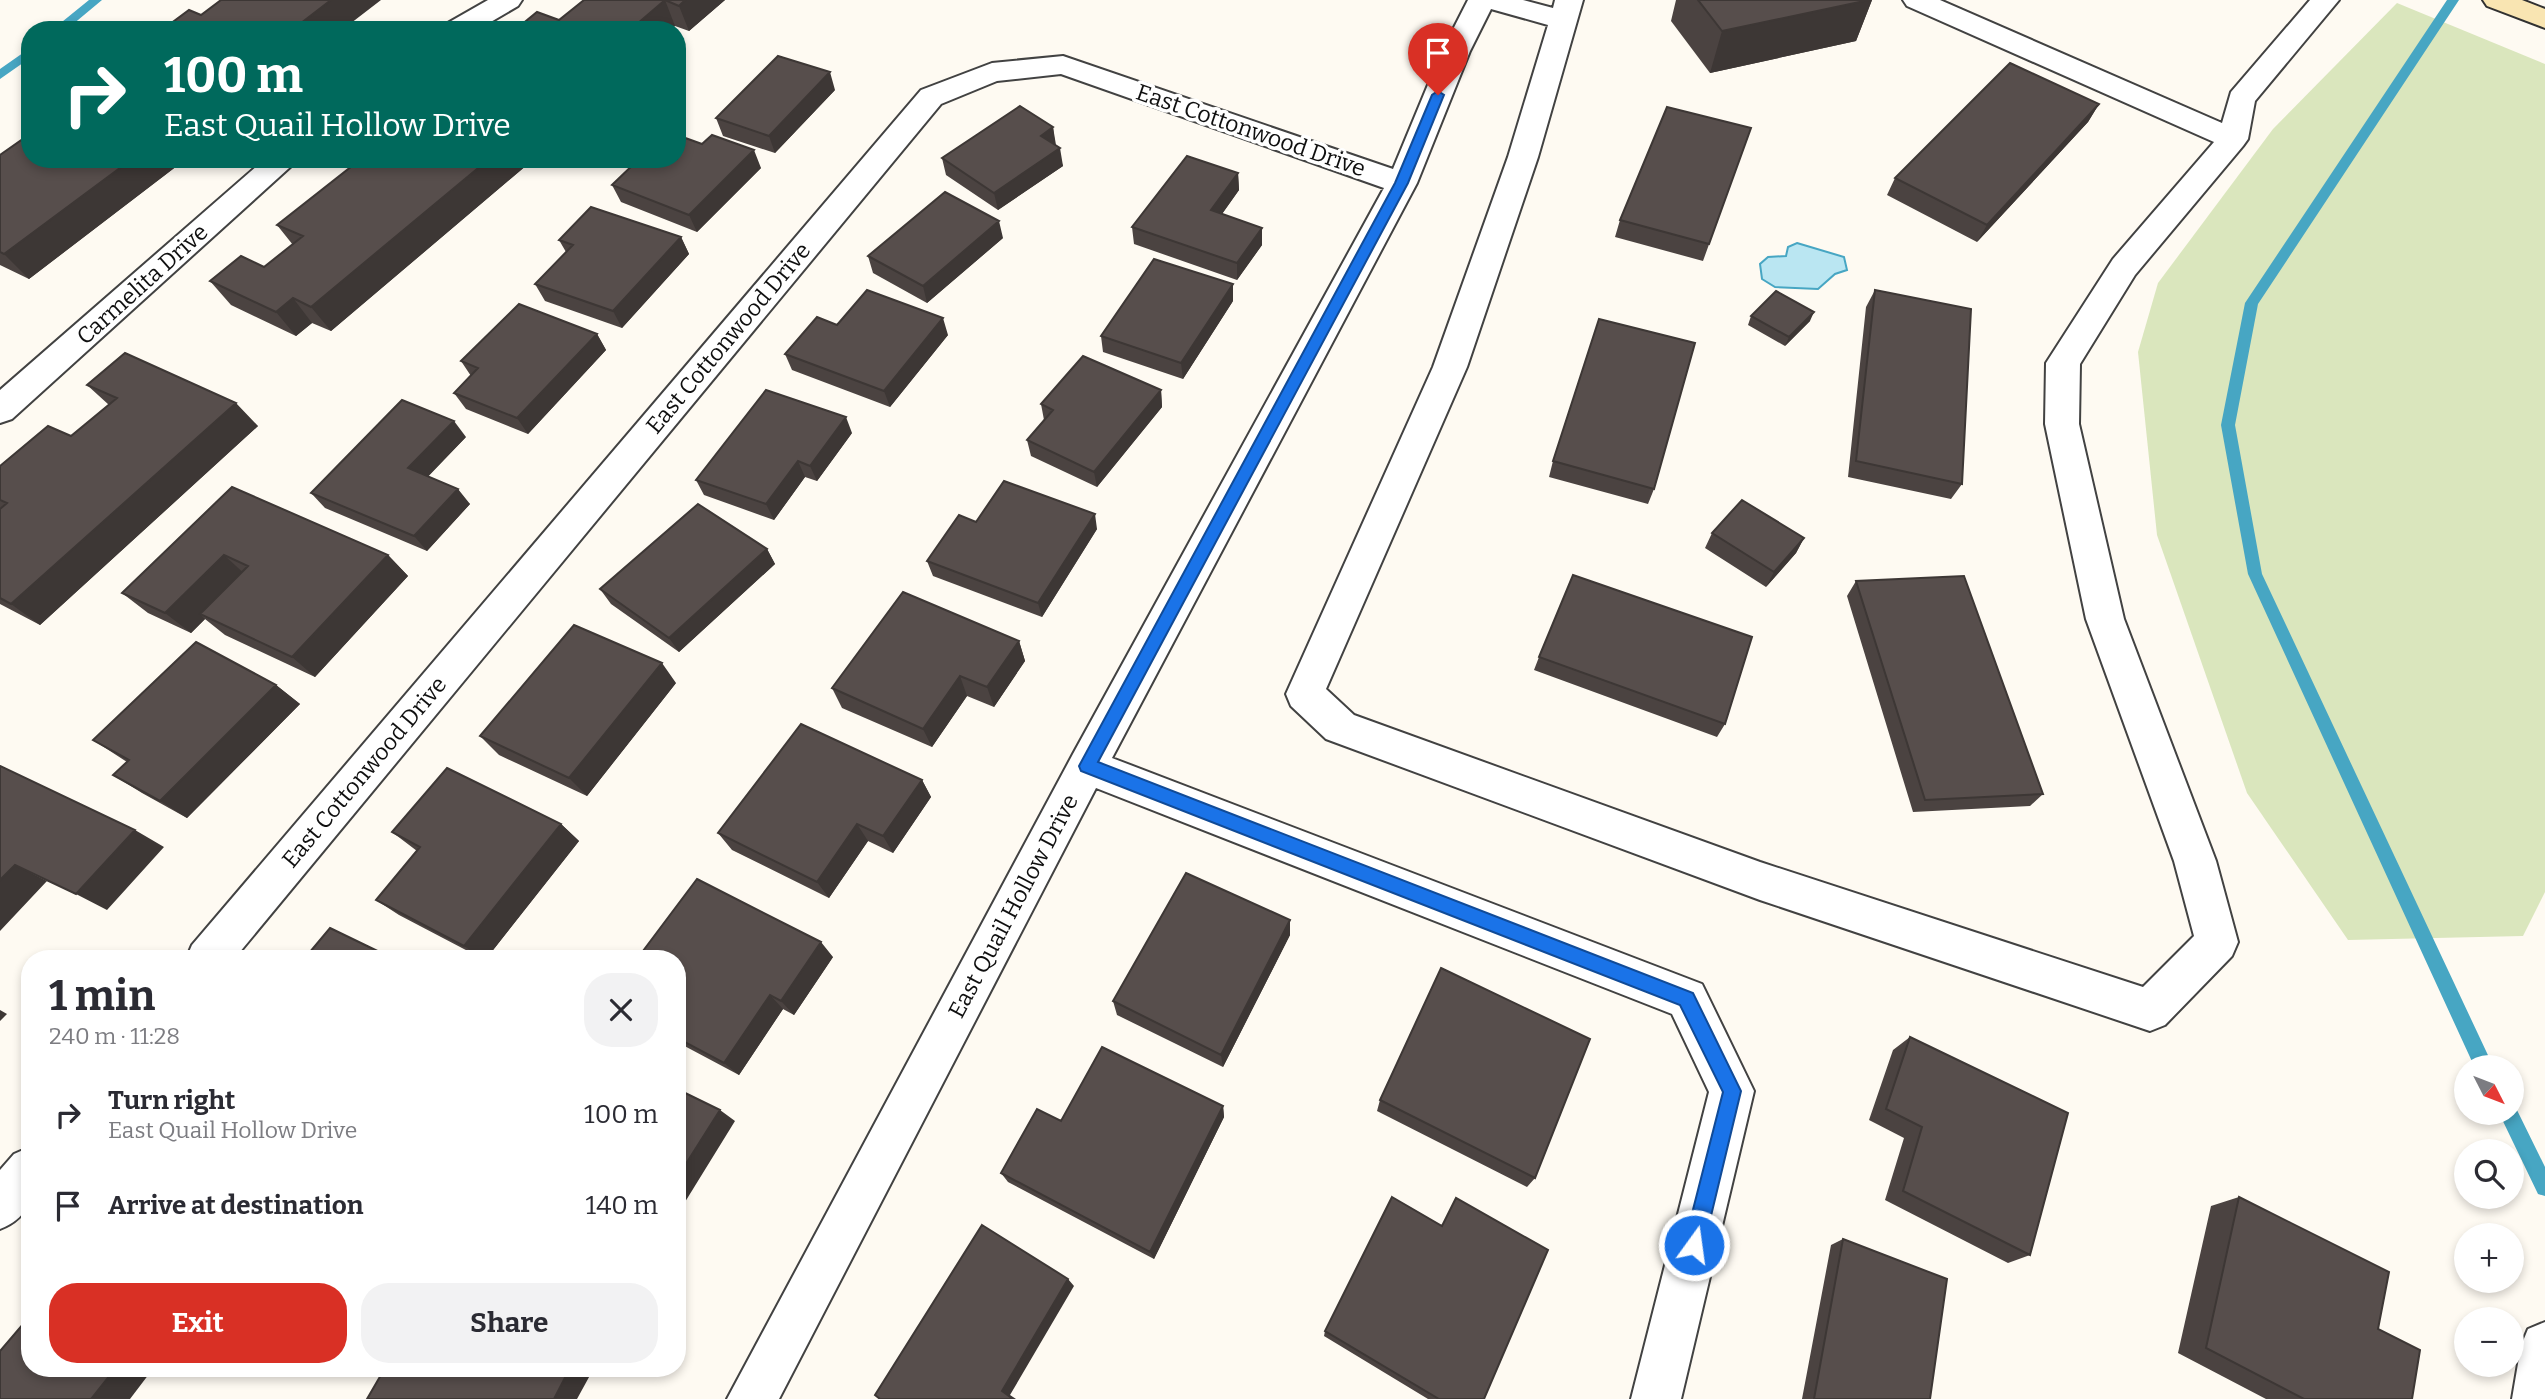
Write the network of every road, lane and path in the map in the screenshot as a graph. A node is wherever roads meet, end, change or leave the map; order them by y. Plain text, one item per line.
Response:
1 (508, 0) edge
2 (1482, 0) edge
3 (1492, 0) edge
4 (1917, 0) edge
5 (2325, 0) edge
6 (2497, 0) edge
7 (1566, 10) edge
8 (2545, 19) edge
9 (472, 21) edge
10 (2233, 139) junction
11 (274, 168) edge
12 (1402, 183) junction
13 (0, 410) edge
14 (1087, 766) junction
15 (215, 950) edge
16 (21, 1181) edge
17 (0, 1206) edge
18 (2545, 1346) edge
19 (751, 1399) edge
20 (1656, 1399) edge
21 (2537, 1399) edge

1 - 9 street
2 - 12 street, East Quail Hollow Drive
3 - 7 street
4 - 10 street
5 - 10 street
6 - 8 main road
7 - 10 street
11 - 13 street, Carmelita Drive
12 - 14 street, East Quail Hollow Drive
12 - 15 street, East Cottonwood Drive
14 - 19 street, East Quail Hollow Drive
14 - 20 street
16 - 17 street
18 - 21 street

